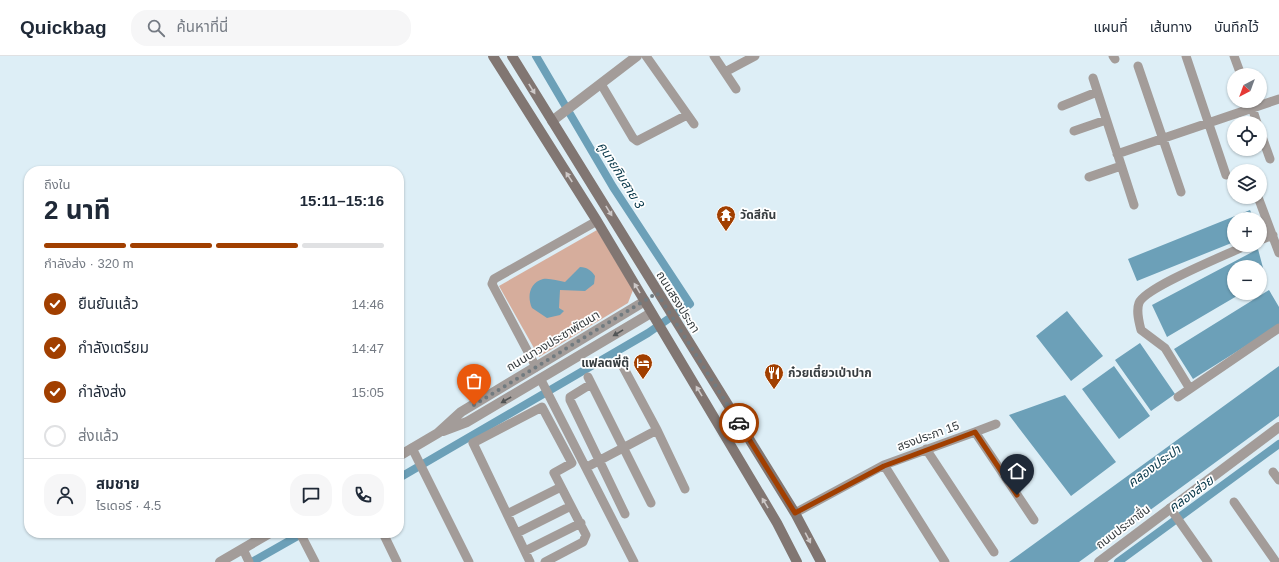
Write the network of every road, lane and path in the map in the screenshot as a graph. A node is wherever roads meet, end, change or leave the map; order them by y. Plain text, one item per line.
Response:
1 (493, 56) edge
2 (512, 56) edge
3 (636, 56) edge
4 (646, 56) edge
5 (714, 56) edge
6 (755, 56) edge
7 (1186, 56) edge
8 (1234, 56) edge
9 (1138, 66) dead end
10 (1238, 68) edge
11 (725, 72) junction
12 (1093, 78) dead end
13 (601, 84) junction
14 (736, 89) dead end
15 (1097, 92) junction
16 (1279, 99) edge
17 (1267, 101) edge
18 (1062, 106) dead end
19 (1242, 108) edge
20 (687, 115) junction
21 (1106, 120) junction
22 (552, 122) junction
23 (1208, 123) junction
24 (694, 124) dead end
25 (1074, 131) dead end
26 (1163, 139) junction
27 (1267, 151) edge
28 (1118, 154) junction
29 (1270, 159) dead end
30 (1121, 166) junction
31 (1226, 174) dead end
32 (1089, 177) dead end
33 (1181, 192) dead end
34 (1261, 204) edge
35 (1134, 205) dead end
36 (597, 221) junction
37 (1273, 235) junction
38 (1267, 237) edge
39 (1232, 252) edge
40 (1279, 252) edge
41 (657, 293) junction
42 (645, 301) junction
43 (667, 308) junction
44 (654, 317) junction
45 (1279, 328) edge
46 (621, 363) dead end
47 (536, 367) junction
48 (541, 380) junction
49 (1190, 389) junction
50 (1178, 397) dead end
51 (734, 414) junction
52 (718, 424) junction
53 (996, 424) dead end
54 (1279, 428) edge
55 (657, 430) junction
56 (975, 432) junction
57 (438, 433) junction
58 (412, 448) junction
59 (623, 449) junction
60 (926, 449) junction
61 (404, 453) edge
62 (599, 461) junction
63 (884, 466) junction
64 (587, 467) junction
65 (1273, 472) dead end
66 (1279, 480) edge
67 (562, 487) junction
68 (685, 489) dead end
69 (1234, 502) dead end
70 (651, 503) dead end
71 (571, 506) junction
72 (1171, 510) junction
73 (795, 513) junction
74 (507, 514) junction
75 (625, 514) dead end
76 (1034, 520) dead end
77 (581, 523) junction
78 (517, 533) junction
79 (265, 538) edge
80 (303, 538) edge
81 (385, 538) edge
82 (525, 551) junction
83 (994, 552) dead end
84 (246, 555) edge
85 (1101, 561) edge
86 (220, 562) edge
87 (315, 562) edge
88 (397, 562) edge
89 (469, 562) edge
90 (530, 562) edge
91 (545, 562) edge
92 (634, 562) edge
93 (797, 562) edge
94 (821, 562) edge
95 (945, 562) edge
96 (1208, 562) edge
97 (1276, 562) edge

36 -> 1 main road
2 -> 22 main road, ถนนสรงประภา
3 - 13 street
4 - 20 street
5 - 11 street
6 - 11 street
7 - 23 street
8 - 10 street
9 - 26 street
11 - 14 street
12 - 15 street
13 - 20 street
13 - 22 street
15 - 18 street
15 - 21 street
16 - 17 street
19 - 23 street
20 - 24 street
21 - 25 street
21 - 28 street
22 -> 41 main road, ถนนสรงประภา
23 - 26 street
23 - 31 street
26 - 28 street
26 - 33 street
27 - 29 street
28 - 30 street
30 - 32 street
30 - 35 street
34 - 37 street
42 -> 36 main road
36 - 47 street
37 - 38 street
37 - 40 street
39 - 49 street
41 - 42 main road
41 - 43 main road, ถนนสรงประภา
42 - 44 main road
42 - 47 street, ถนนนาวงประชาพัฒนา
43 - 44 main road
43 - 51 main road, ถนนสรงประภา
44 -> 48 street, ถนนนาวงประชาพัฒนา
52 -> 44 main road
45 - 49 street
46 - 55 street
47 - 57 street, ถนนนาวงประชาพัฒนา
48 -> 57 street, ถนนนาวงประชาพัฒนา
48 - 64 street
49 - 50 street
51 - 52 main road
51 - 73 main road, ถนนสรงประภา
93 -> 52 main road
53 - 56 street
54 - 72 street, ถนนประชาชื่น
55 - 59 street
55 - 68 street
56 - 60 street, สรงประภา 15
56 - 76 street, สรงประภา 15
57 - 58 street, ถนนนาวงประชาพัฒนา
58 - 61 street, ถนนนาวงประชาพัฒนา
58 - 89 street
59 - 62 street
59 - 62 street
59 - 70 street
60 - 63 street, สรงประภา 15
60 - 83 street
62 - 64 street
62 - 75 street
63 - 73 street, สรงประภา 15
63 - 95 street
64 - 92 street
65 - 66 street
67 - 71 street
67 - 74 street
67 - 74 street
69 - 97 street
71 - 77 street
71 - 78 street
72 - 85 street, ถนนประชาชื่น
72 - 96 street
73 -> 94 main road, ถนนสรงประภา
74 - 78 street
77 - 82 street
77 - 91 street
78 - 82 street
79 - 84 street
80 - 87 street
81 - 88 street
82 - 90 street
84 - 86 street

